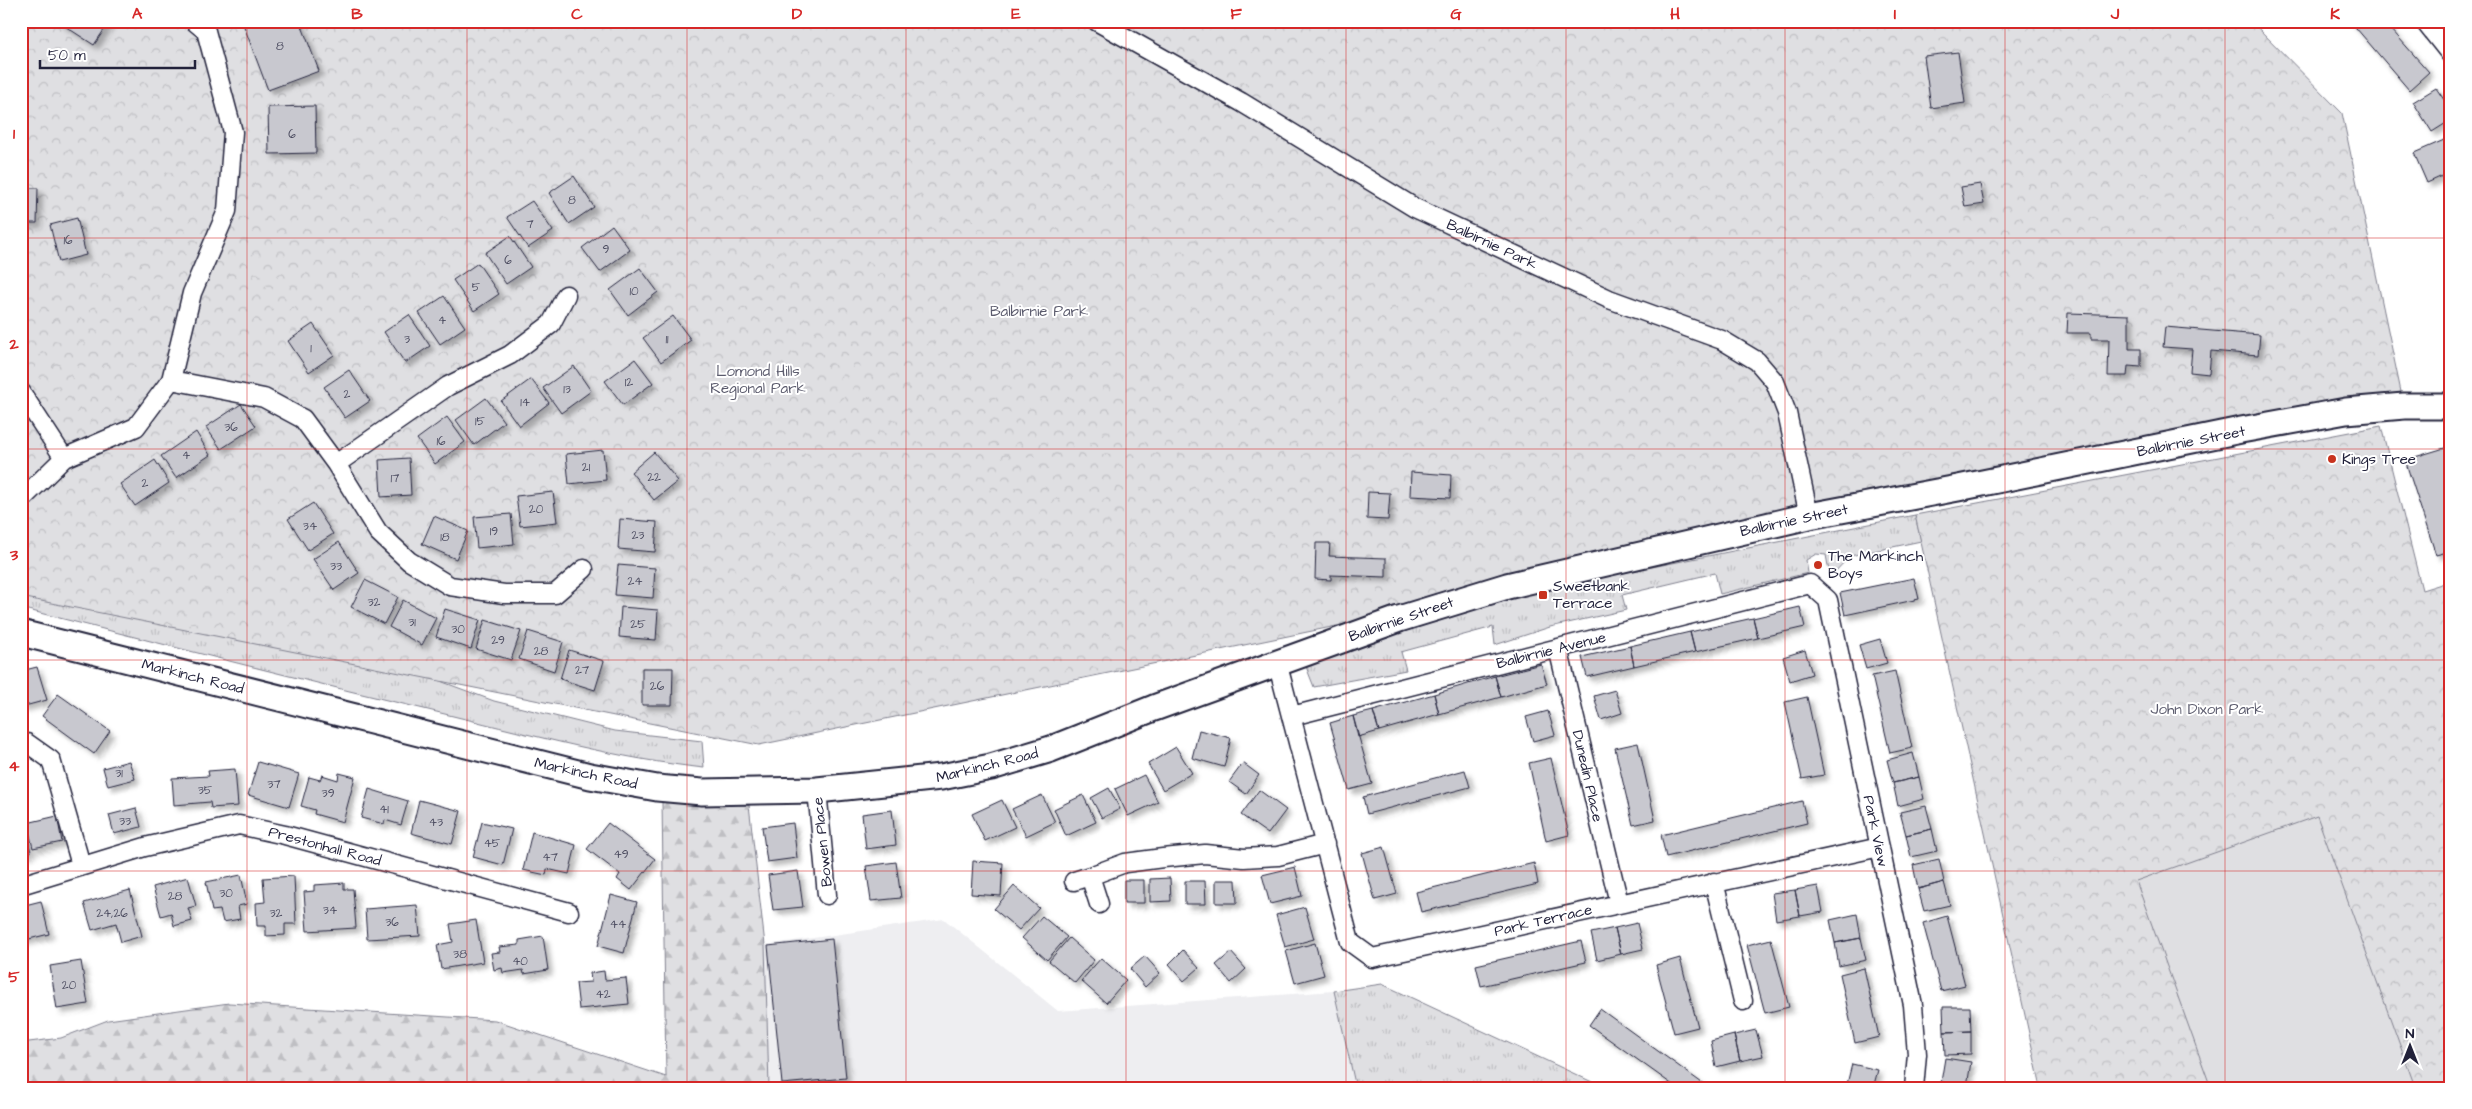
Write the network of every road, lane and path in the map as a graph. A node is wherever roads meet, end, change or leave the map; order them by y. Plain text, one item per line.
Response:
1 (194, 21) edge
2 (1096, 21) edge
3 (2424, 21) edge
4 (2451, 55) edge
5 (566, 295) dead end
6 (171, 380) junction
7 (21, 392) edge
8 (2451, 406) edge
9 (64, 458) junction
10 (336, 464) junction
11 (21, 500) edge
12 (1809, 516) junction
13 (584, 569) dead end
14 (1810, 584) joint
15 (21, 633) edge
16 (1558, 648) junction
17 (1277, 662) junction
18 (1154, 708) joint
19 (1292, 716) junction
20 (27, 743) dead end
21 (817, 790) junction
22 (1325, 844) junction
23 (1880, 847) junction
24 (81, 865) junction
25 (1714, 882) junction
26 (21, 885) edge
27 (827, 895) dead end
28 (1619, 903) junction
29 (1099, 904) dead end
30 (569, 912) dead end
31 (1743, 1000) dead end
32 (1914, 1088) edge

1 - 6 street
2 - 12 street, Balbirnie Park
3 - 4 street
5 - 10 street
6 - 9 street
6 - 10 street
7 - 9 street
8 - 12 main road, Balbirnie Street
9 - 11 street
10 - 13 street
12 - 17 main road, Balbirnie Street
14 - 16 street, Balbirnie Avenue
14 - 23 street, Park View
15 - 21 main road, Markinch Road
16 - 19 street, Balbirnie Avenue
16 - 28 street, Dunedin Place
17 - 18 main road, Balbirnie Street
17 - 19 street
18 - 21 main road, Markinch Road
19 - 22 street
20 - 24 street
21 - 27 street, Bowen Place
22 - 28 street, Park Terrace
22 - 29 street
23 - 25 street, Park Terrace
23 - 32 street, Park View
24 - 26 street, Prestonhall Road
24 - 30 street, Prestonhall Road
25 - 28 street, Park Terrace
25 - 31 street

